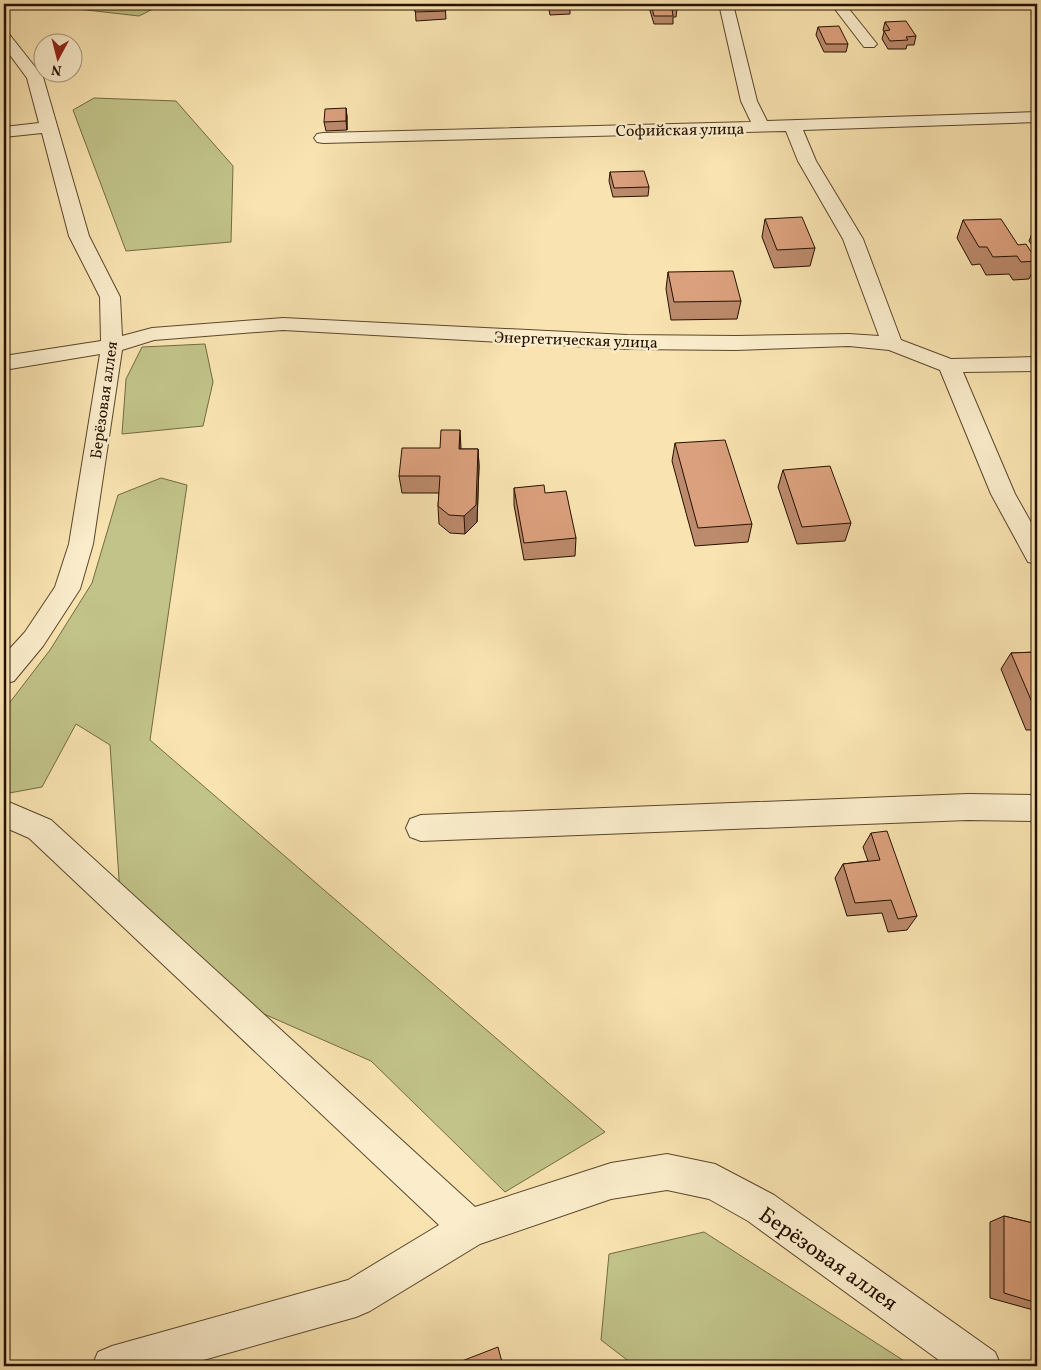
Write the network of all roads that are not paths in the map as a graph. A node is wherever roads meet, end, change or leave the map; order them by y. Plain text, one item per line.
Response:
1 (726, 4) edge
2 (838, 4) edge
3 (4, 36) edge
4 (869, 44) dead end
5 (1037, 117) edge
6 (793, 126) junction
7 (50, 127) junction
8 (762, 127) junction
9 (4, 132) edge
10 (323, 138) dead end
11 (892, 344) junction
12 (112, 346) junction
13 (4, 363) edge
14 (1037, 364) edge
15 (949, 366) junction
16 (1037, 555) edge
17 (4, 672) edge
18 (1037, 808) edge
19 (4, 813) edge
20 (421, 828) dead end
21 (470, 1228) junction
22 (112, 1366) edge
23 (981, 1366) edge

1 - 8 street
2 - 4 street
3 - 7 street, Берёзовая аллея
5 - 6 street, Софийская улица
6 - 8 street, Софийская улица
6 - 11 street
7 - 9 street
7 - 12 street, Берёзовая аллея
8 - 10 street, Софийская улица
11 - 12 street, Энергетическая улица
11 - 15 street, Энергетическая улица
12 - 13 street, Энергетическая улица
12 - 17 street, Берёзовая аллея
14 - 15 street, Энергетическая улица
15 - 16 street
18 - 20 street
19 - 21 street
21 - 22 street
21 - 23 street, Берёзовая аллея

